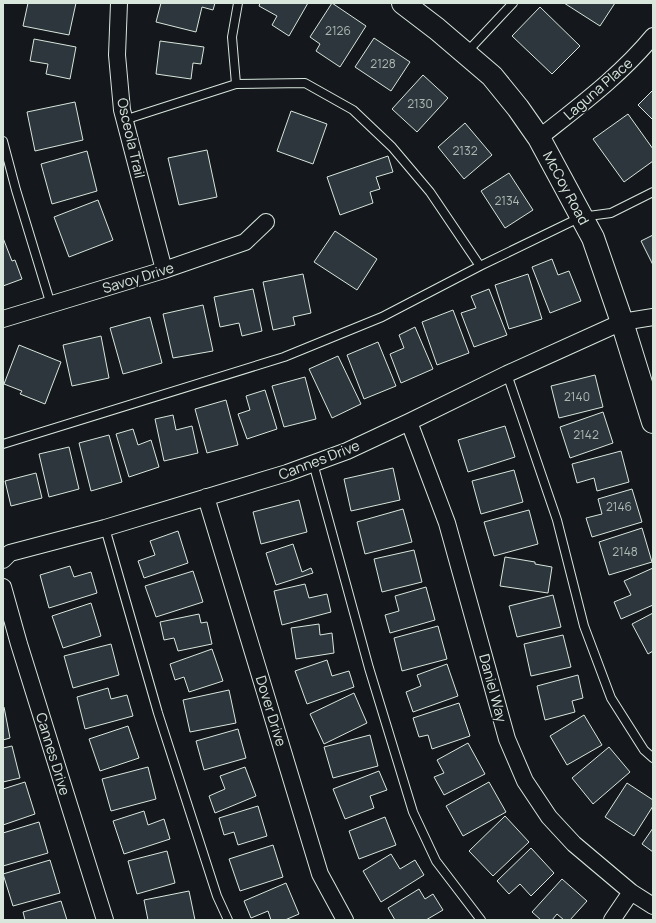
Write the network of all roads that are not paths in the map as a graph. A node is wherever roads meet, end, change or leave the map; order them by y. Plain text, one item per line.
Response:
1 (118, 3) edge
2 (238, 3) edge
3 (402, 3) edge
4 (513, 3) edge
5 (653, 36) edge
6 (466, 54) junction
7 (236, 84) junction
8 (124, 120) junction
9 (539, 138) junction
10 (3, 141) edge
11 (653, 192) edge
12 (581, 217) junction
13 (266, 222) dead end
14 (480, 266) junction
15 (164, 270) junction
16 (51, 305) junction
17 (653, 317) edge
18 (3, 319) edge
19 (622, 322) junction
20 (507, 374) junction
21 (409, 422) junction
22 (653, 422) edge
23 (3, 444) edge
24 (313, 464) junction
25 (206, 497) junction
26 (105, 528) junction
27 (3, 560) edge
28 (4, 596) edge
29 (653, 758) edge
30 (630, 892) junction
31 (653, 906) edge
32 (105, 920) edge
33 (228, 920) edge
34 (345, 920) edge
35 (481, 920) edge
36 (612, 920) edge

1 - 8 street, Osceola Trail
2 - 7 lane
3 - 6 street, McCoy Road
4 - 6 lane
5 - 9 street, Laguna Place
6 - 9 street, McCoy Road
7 - 8 lane
7 - 14 lane
8 - 15 street, Osceola Trail
9 - 12 street, McCoy Road
10 - 16 lane
11 - 12 lane
12 - 14 lane
12 - 19 street, McCoy Road
13 - 15 street, Savoy Drive
14 - 23 lane
15 - 16 street, Savoy Drive
16 - 18 street, Savoy Drive
17 - 19 street, Cannes Drive
19 - 20 street, Cannes Drive
19 - 22 street, McCoy Road
20 - 21 street, Cannes Drive
20 - 29 lane
21 - 24 street, Cannes Drive
21 - 30 street, Daniel Way
24 - 25 street, Cannes Drive
24 - 35 lane
25 - 26 street, Cannes Drive
25 - 34 street, Dover Drive
26 - 27 street, Cannes Drive
26 - 33 lane
28 - 32 street, Cannes Drive
30 - 31 street, Daniel Way
30 - 36 street

